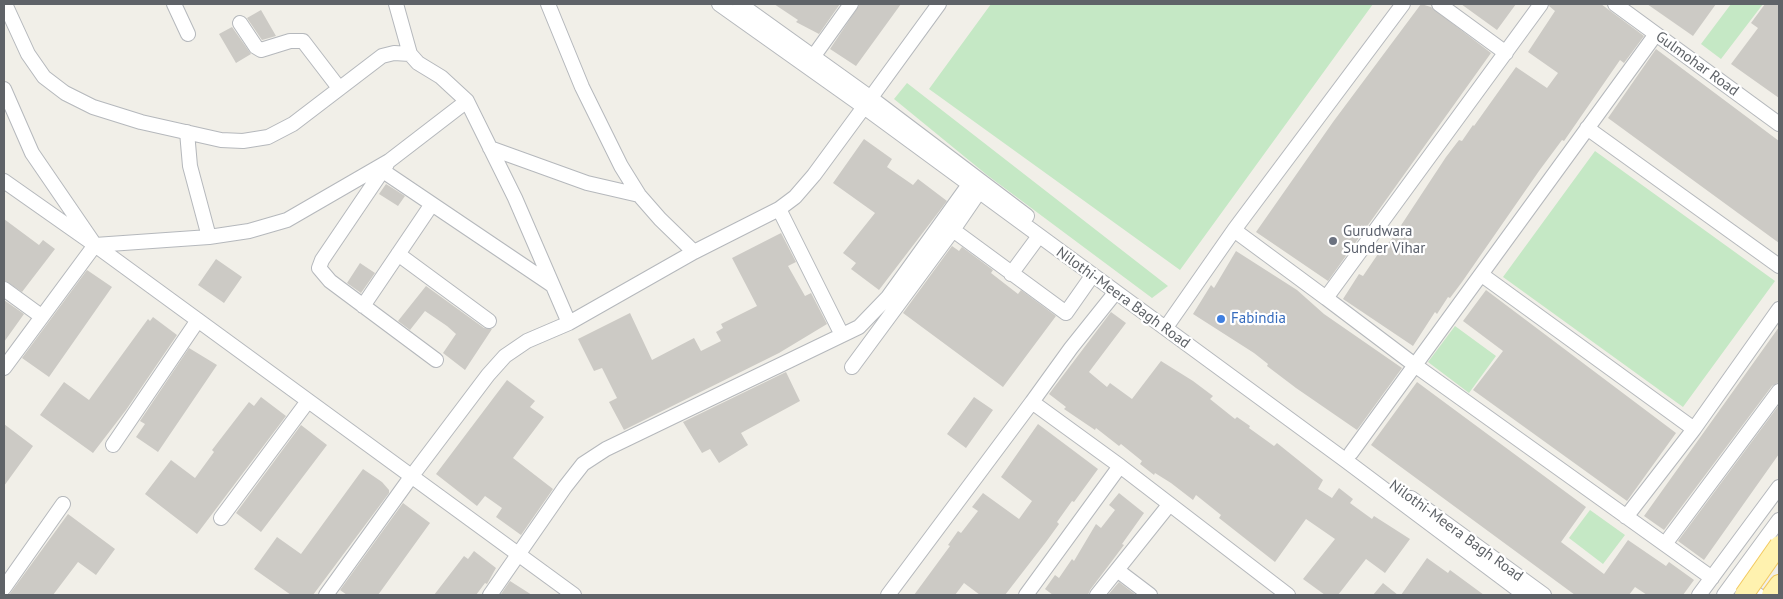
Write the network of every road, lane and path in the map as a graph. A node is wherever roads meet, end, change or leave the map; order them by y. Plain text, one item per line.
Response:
1 (5, 4) edge
2 (174, 4) edge
3 (396, 4) edge
4 (548, 4) edge
5 (719, 4) edge
6 (740, 4) edge
7 (852, 4) edge
8 (939, 4) edge
9 (1403, 4) edge
10 (1439, 4) edge
11 (1541, 4) edge
12 (1615, 4) edge
13 (240, 23) dead end
14 (188, 34) dead end
15 (1656, 34) junction
16 (1506, 53) junction
17 (410, 54) junction
18 (813, 57) junction
19 (339, 88) junction
20 (4, 89) edge
21 (467, 101) junction
22 (868, 103) junction
23 (1779, 124) edge
24 (1587, 128) junction
25 (187, 132) junction
26 (490, 148) junction
27 (386, 166) junction
28 (4, 181) edge
29 (974, 185) junction
30 (639, 195) junction
31 (432, 204) junction
32 (779, 209) junction
33 (953, 230) junction
34 (1234, 230) junction
35 (1039, 236) junction
36 (209, 237) junction
37 (95, 245) junction
38 (694, 252) junction
39 (398, 254) junction
40 (1779, 266) edge
41 (1011, 274) junction
42 (1482, 275) junction
43 (1092, 276) junction
44 (552, 285) junction
45 (4, 289) edge
46 (1116, 293) junction
47 (1326, 298) junction
48 (363, 306) junction
49 (1779, 309) edge
50 (41, 316) junction
51 (198, 320) junction
52 (489, 321) dead end
53 (569, 323) junction
54 (1170, 323) junction
55 (842, 336) junction
56 (436, 360) dead end
57 (1416, 366) junction
58 (852, 367) dead end
59 (4, 368) edge
60 (1779, 391) edge
61 (308, 401) junction
62 (1032, 402) junction
63 (1694, 429) junction
64 (113, 445) dead end
65 (1350, 453) junction
66 (1120, 466) junction
67 (411, 477) junction
68 (1779, 487) edge
69 (63, 504) dead end
70 (1169, 505) junction
71 (1626, 517) junction
72 (221, 518) dead end
73 (1779, 520) edge
74 (1664, 544) junction
75 (1779, 545) edge
76 (518, 556) junction
77 (1117, 570) junction
78 (1712, 578) junction
79 (1736, 578) junction
80 (1779, 584) edge
81 (4, 588) edge
82 (1540, 594) edge
83 (326, 595) edge
84 (490, 595) edge
85 (574, 595) edge
86 (888, 595) edge
87 (1026, 595) edge
88 (1097, 595) edge
89 (1150, 595) edge
90 (1288, 595) edge
91 (1525, 595) edge
92 (1699, 595) edge
93 (1724, 595) edge
94 (1744, 595) edge
95 (1758, 595) edge
96 (1771, 595) edge

1 - 25 street
2 - 14 street
3 - 17 street
4 - 30 street
5 - 22 street, Nilothi-Meera Bagh Road
6 - 18 street, Nilothi-Meera Bagh Road
7 - 18 street
8 - 22 street
9 - 34 street
10 - 16 street
11 - 16 street
12 - 15 street, Gulmohar Road
13 - 19 street
15 - 23 street, Gulmohar Road
15 - 24 street
16 - 47 street
17 - 19 street
17 - 21 street
18 - 22 street, Nilothi-Meera Bagh Road
19 - 25 street
20 - 37 street
21 - 26 street
21 - 27 street
22 - 29 street, Nilothi-Meera Bagh Road
22 - 32 street
24 - 40 street
24 - 42 street
25 - 36 street
26 - 30 street
26 - 44 street
27 - 31 street
27 - 36 street
27 - 48 street
28 - 37 street
29 - 33 street
29 - 35 street, Nilothi-Meera Bagh Road
29 - 54 street, Nilothi-Meera Bagh Road
29 - 55 street
30 - 38 street
31 - 39 street
31 - 44 street
32 - 38 street
32 - 55 street
33 - 41 street
33 - 58 street
34 - 47 street
34 - 54 street
35 - 41 street
35 - 43 street, Nilothi-Meera Bagh Road
36 - 37 street
37 - 50 street
37 - 51 street
38 - 53 street
39 - 48 street
39 - 52 street
41 - 43 street
42 - 57 street
42 - 63 street
43 - 46 street, Nilothi-Meera Bagh Road
44 - 53 street
45 - 50 street
46 - 62 street
46 - 91 street, Nilothi-Meera Bagh Road
47 - 57 street
48 - 56 street
49 - 63 street
50 - 59 street
51 - 61 street
51 - 64 street
53 - 67 street
54 - 65 street, Nilothi-Meera Bagh Road
55 - 76 street
57 - 65 street
57 - 71 street
60 - 74 street
61 - 67 street
61 - 72 street
62 - 66 street
62 - 86 street
63 - 71 street
65 - 82 street, Nilothi-Meera Bagh Road
66 - 70 street
66 - 87 street
67 - 76 street
67 - 83 street
68 - 78 street
69 - 81 street
70 - 77 street
70 - 90 street
71 - 74 street
73 - 79 street
74 - 78 street
75 - 94 main road, bridge
76 - 84 street
76 - 85 street
77 - 88 street
77 - 89 street
78 - 92 street
79 - 93 street
79 - 95 street
80 - 96 main road

